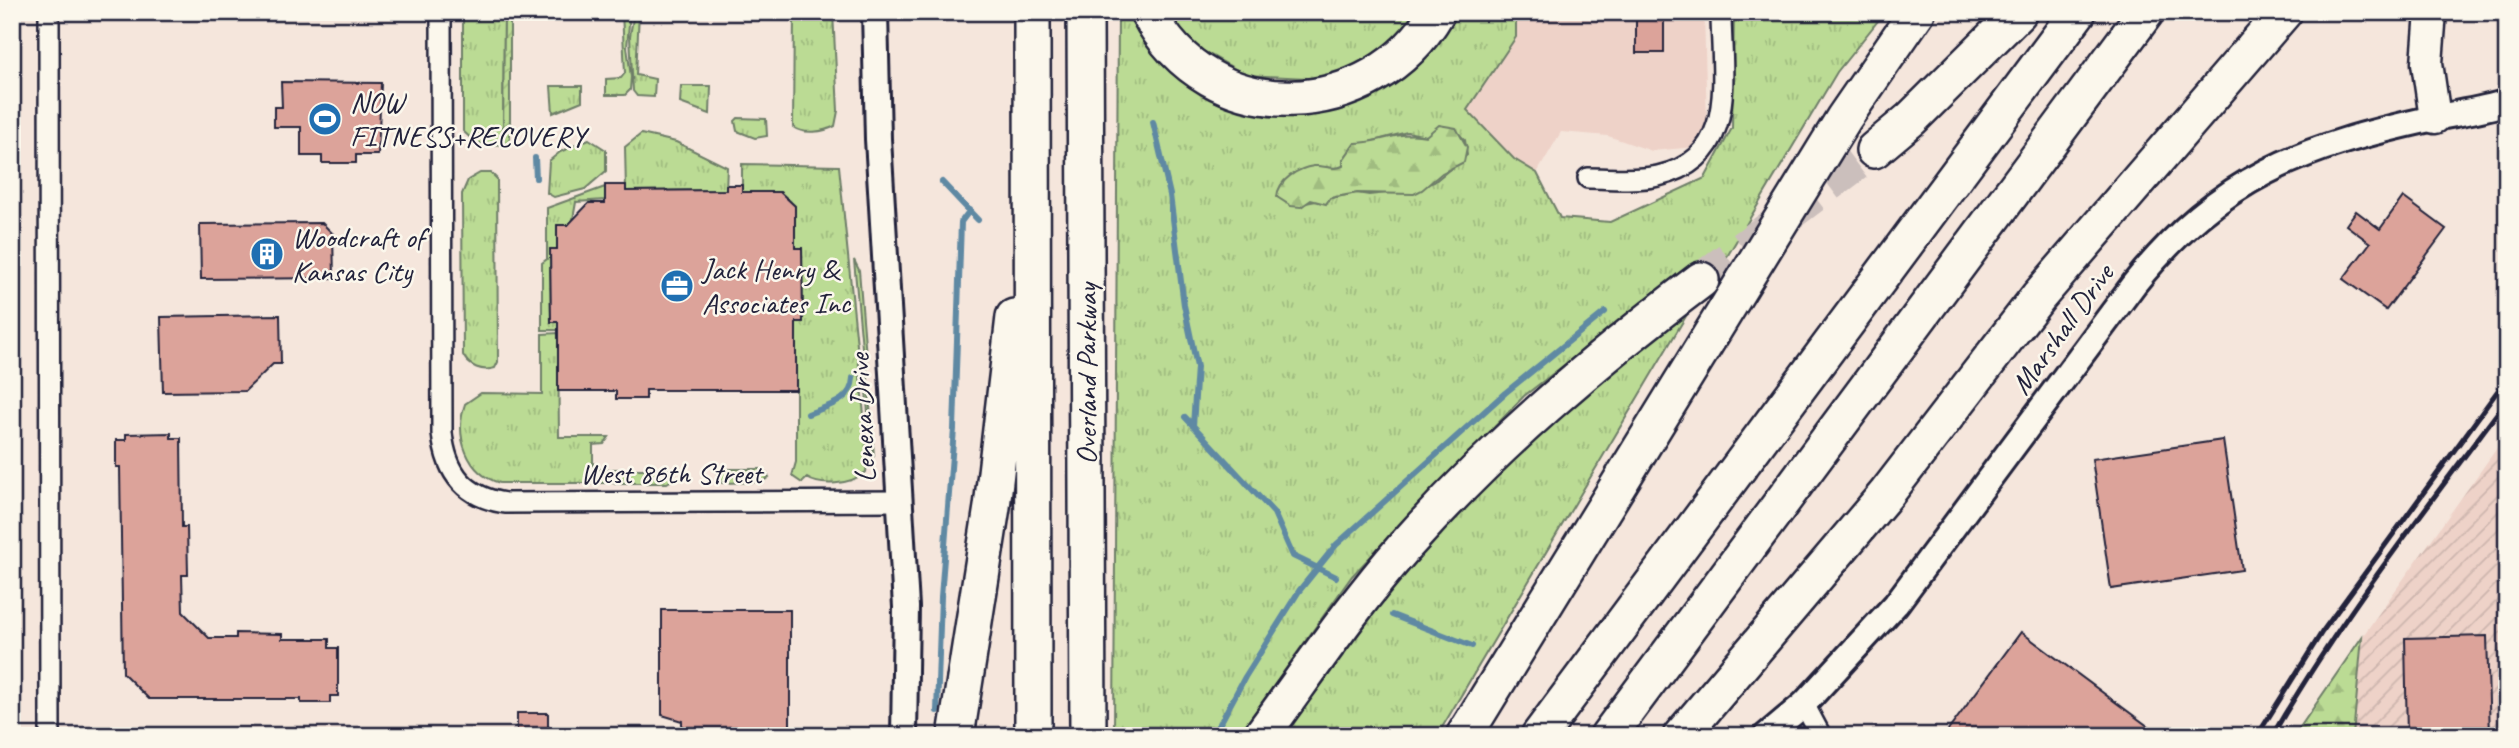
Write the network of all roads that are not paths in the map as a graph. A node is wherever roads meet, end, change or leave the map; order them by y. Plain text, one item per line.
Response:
1 (49, 12) edge
2 (441, 12) edge
3 (875, 12) edge
4 (1032, 12) edge
5 (1085, 12) edge
6 (1148, 12) edge
7 (1437, 12) edge
8 (1721, 12) edge
9 (1917, 12) edge
10 (2018, 12) edge
11 (2078, 12) edge
12 (2146, 12) edge
13 (2284, 12) edge
14 (2431, 12) edge
15 (2507, 102) edge
16 (2435, 118) junction
17 (1874, 149) tunnel mouth
18 (1032, 160) junction
19 (1588, 178) dead end
20 (1701, 281) tunnel mouth
21 (899, 501) junction
22 (1804, 704) junction
23 (50, 736) edge
24 (904, 736) edge
25 (956, 736) edge
26 (1033, 736) edge
27 (1088, 736) edge
28 (1261, 736) edge
29 (1464, 736) edge
30 (1539, 736) edge
31 (1608, 736) edge
32 (1681, 736) edge
33 (1766, 736) edge
34 (1821, 736) edge

1 - 23 street
2 - 21 street, West 86th Street
3 - 21 street, Lenexa Drive
4 - 18 highway
5 - 27 highway, Overland Parkway
6 - 7 highway
8 - 19 street
9 - 29 highway
10 - 17 highway
11 - 30 highway
12 - 31 highway
13 - 32 highway
14 - 16 main road
15 - 16 street, Marshall Drive
16 - 22 street, Marshall Drive
18 - 25 highway
18 - 26 highway
20 - 28 highway
21 - 24 street, Lenexa Drive
22 - 33 street, Marshall Drive
22 - 34 street

